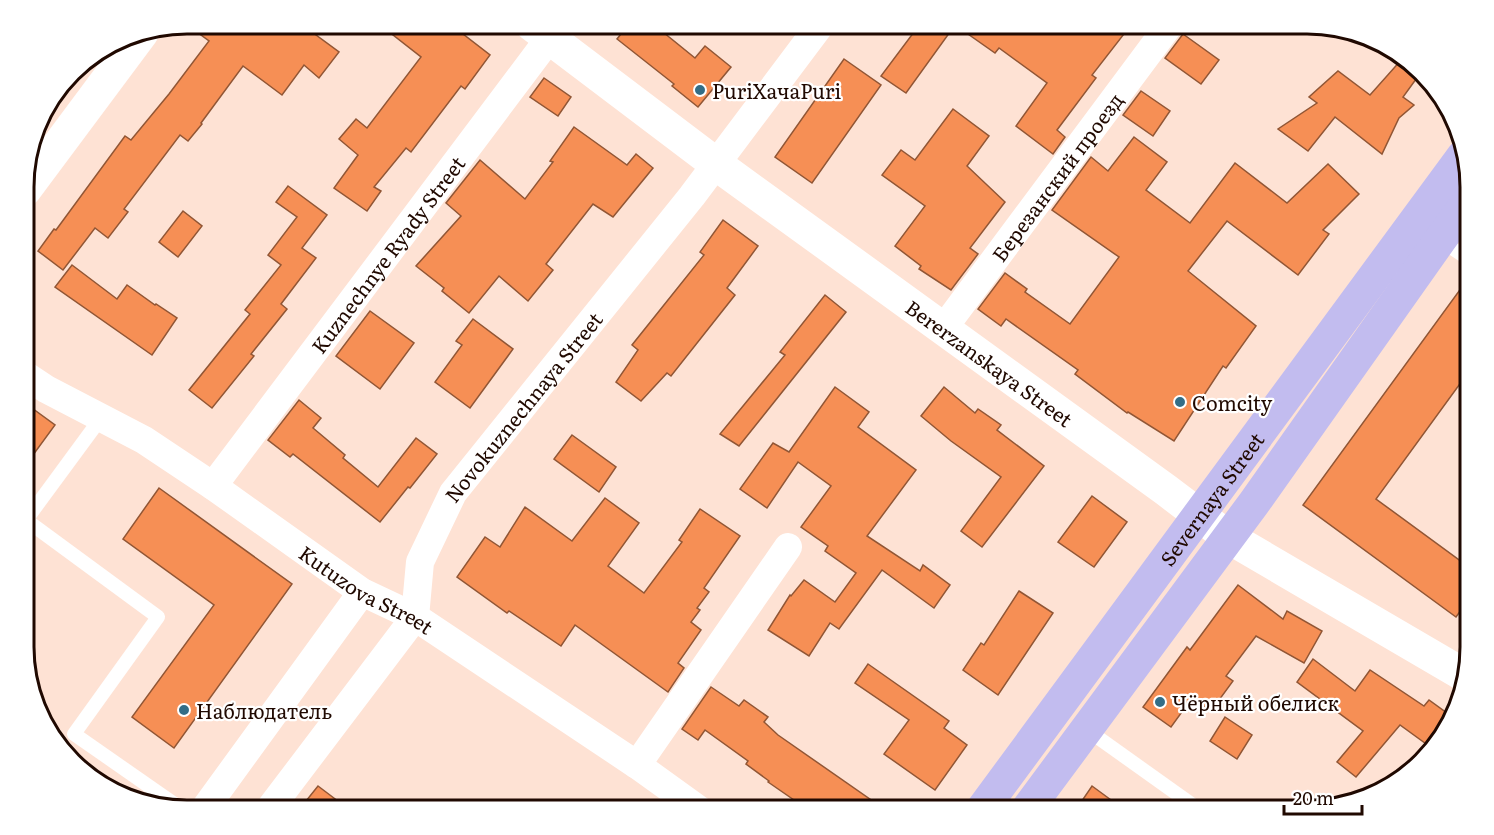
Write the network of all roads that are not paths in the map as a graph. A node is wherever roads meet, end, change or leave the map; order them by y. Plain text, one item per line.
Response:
1 (543, 34) edge
2 (553, 34) edge
3 (814, 34) edge
4 (1163, 34) edge
5 (133, 45) edge
6 (1457, 163) edge
7 (716, 164) junction
8 (35, 176) edge
9 (1459, 214) edge
10 (1440, 240) junction
11 (1459, 253) edge
12 (943, 329) junction
13 (34, 381) edge
14 (101, 418) junction
15 (213, 486) junction
16 (34, 510) edge
17 (1197, 515) junction
18 (34, 527) edge
19 (1228, 537) junction
20 (788, 547) dead end
21 (362, 592) junction
22 (415, 617) junction
23 (1457, 671) edge
24 (1086, 729) junction
25 (637, 765) junction
26 (167, 799) edge
27 (211, 800) edge
28 (276, 800) edge
29 (686, 800) edge
30 (989, 800) edge
31 (1034, 800) edge
32 (1186, 800) edge

1 - 15 street, Kuznechnye Ryady Street
2 - 7 street, Bererzanskaya Street
3 - 7 street, Novokuznechnaya Street
4 - 12 street, Березанский проезд
5 - 8 street
6 - 17 main road, Severnaya Street
7 - 12 street, Bererzanskaya Street
7 - 22 street, Novokuznechnaya Street
9 - 10 main road, Severnaya Street
10 - 11 lane
10 - 19 main road, Severnaya Street
12 - 17 street, Bererzanskaya Street
13 - 14 street, Kutuzova Street
14 - 15 street, Kutuzova Street
14 - 16 lane
15 - 21 street, Kutuzova Street
17 - 19 street, Bererzanskaya Street
17 - 30 main road, Severnaya Street
18 - 26 lane
19 - 23 street, Bererzanskaya Street
19 - 24 main road, Severnaya Street
20 - 25 street
21 - 22 street, Kutuzova Street
21 - 27 street
22 - 25 street, Kutuzova Street
22 - 28 street
24 - 31 main road, Severnaya Street
24 - 32 lane
25 - 29 street, Kutuzova Street

